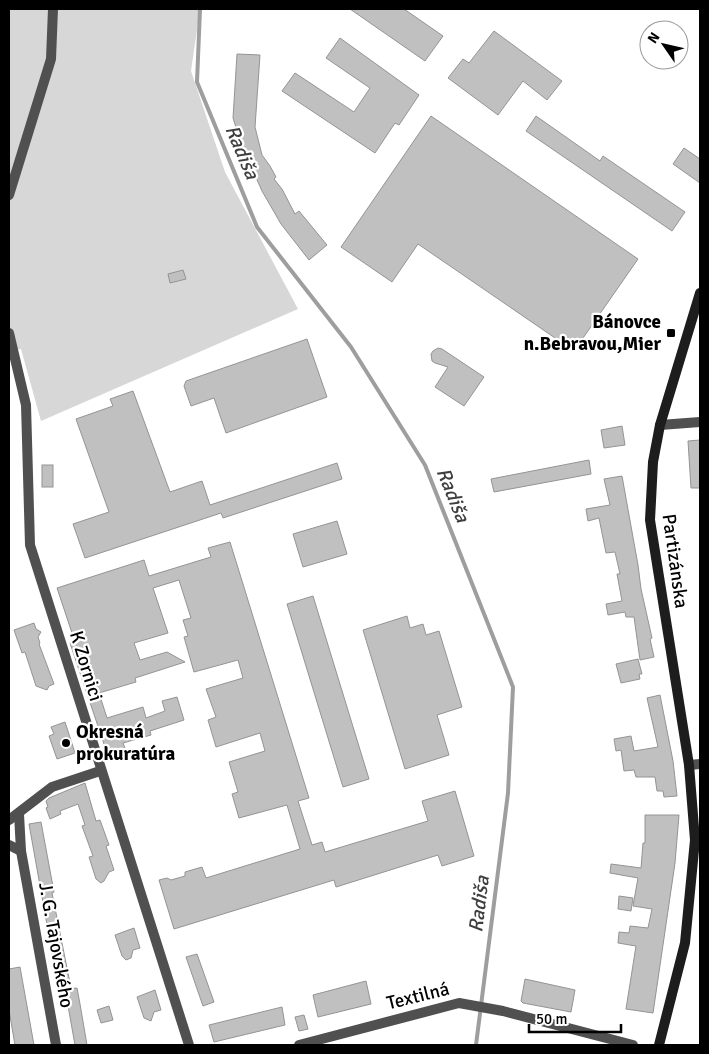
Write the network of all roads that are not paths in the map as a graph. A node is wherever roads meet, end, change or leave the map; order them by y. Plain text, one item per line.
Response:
1 (53, 9) edge
2 (9, 195) edge
3 (700, 292) edge
4 (9, 333) edge
5 (700, 422) edge
6 (660, 425) junction
7 (700, 764) edge
8 (689, 765) junction
9 (100, 771) junction
10 (19, 814) junction
11 (9, 820) edge
12 (9, 845) edge
13 (21, 851) junction
14 (56, 1045) edge
15 (189, 1045) edge
16 (299, 1045) edge
17 (633, 1045) edge
18 (660, 1045) edge

1 - 2 street
3 - 6 street, Partizánska
4 - 9 street, K Zornici
5 - 6 street
6 - 8 street, Partizánska
7 - 8 street
8 - 18 street, Partizánska
9 - 10 street
9 - 15 street, K Zornici
10 - 11 street
10 - 13 street, J. G. Tajovského
12 - 13 street
13 - 14 street, J. G. Tajovského
16 - 17 street, Textilná

